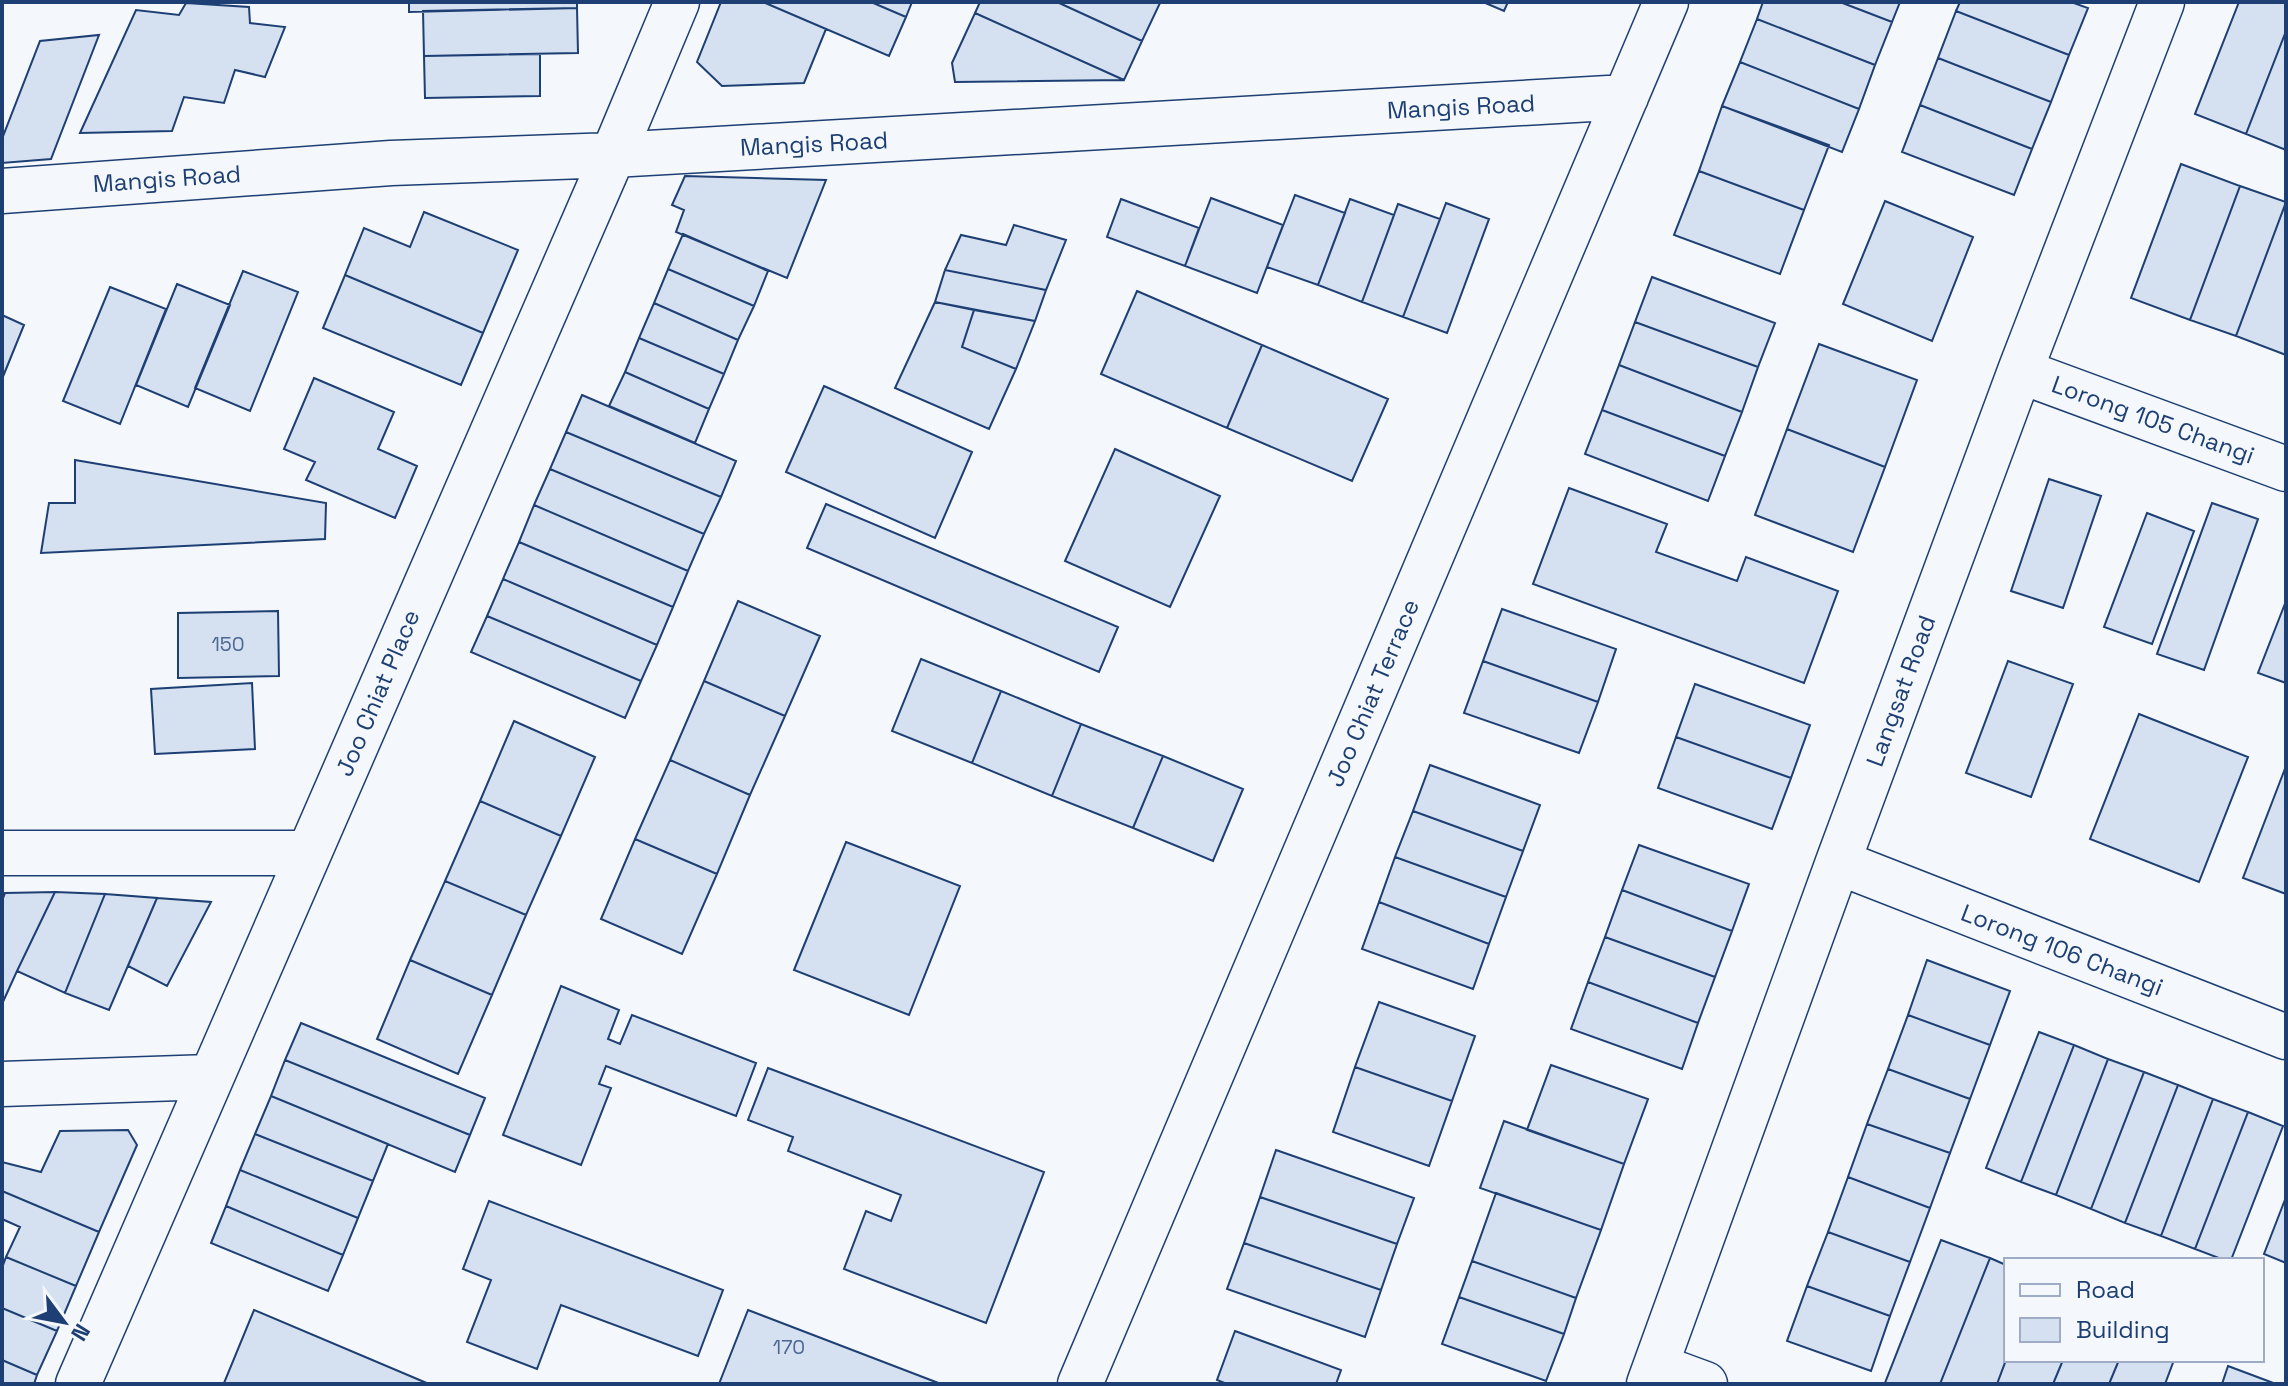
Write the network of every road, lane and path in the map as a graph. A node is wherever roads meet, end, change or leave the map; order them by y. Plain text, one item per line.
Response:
1 (677, 2) edge
2 (1666, 2) edge
3 (2162, 2) edge
4 (1626, 97) junction
5 (613, 155) junction
6 (2, 191) edge
7 (2020, 371) junction
8 (2286, 469) edge
9 (2, 853) edge
10 (308, 853) junction
11 (1838, 862) junction
12 (2286, 1037) edge
13 (210, 1077) junction
14 (2, 1084) edge
15 (1653, 1375) edge
16 (78, 1384) edge
17 (1080, 1384) edge
18 (1705, 1384) edge

1 - 5 street, Joo Chiat Place
2 - 4 street, Joo Chiat Terrace
3 - 7 street, Langsat Road
4 - 5 street, Mangis Road
4 - 17 street, Joo Chiat Terrace
5 - 6 street, Mangis Road
5 - 10 street, Joo Chiat Place
7 - 8 street, Lorong 105 Changi
7 - 11 street, Langsat Road
9 - 10 street
10 - 13 street, Joo Chiat Place
11 - 12 street, Lorong 106 Changi
11 - 15 street, Langsat Road
13 - 14 street
13 - 16 street, Joo Chiat Place
15 - 18 street

